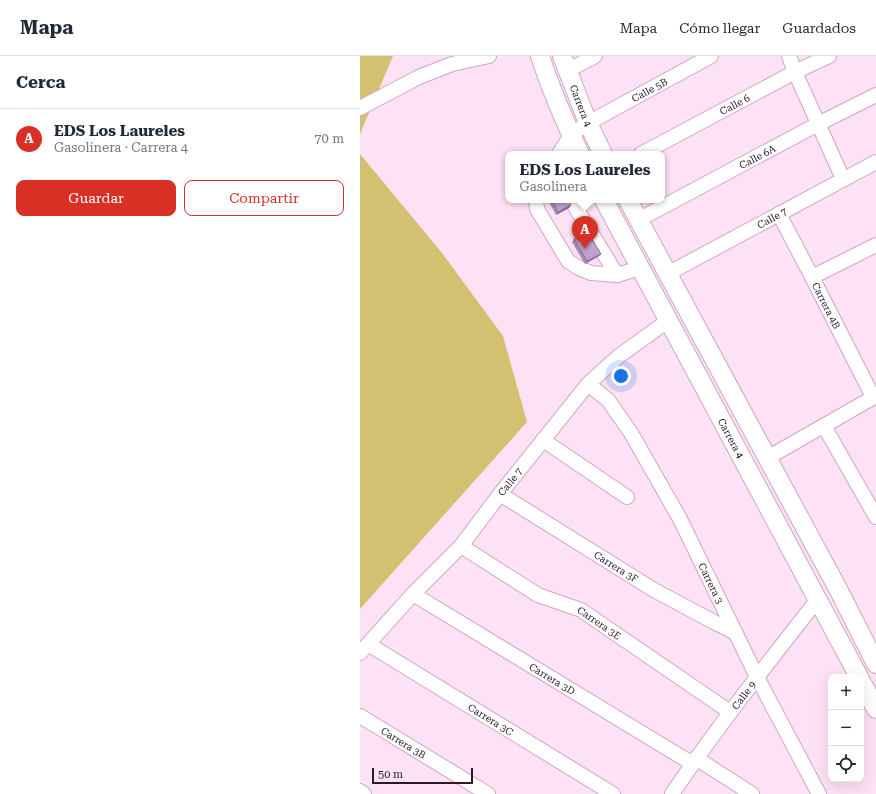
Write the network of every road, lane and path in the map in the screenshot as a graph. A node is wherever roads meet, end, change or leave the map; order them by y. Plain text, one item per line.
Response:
1 (489, 56) edge
2 (540, 56) edge
3 (595, 56) edge
4 (711, 56) edge
5 (789, 56) edge
6 (829, 56) edge
7 (565, 64) edge
8 (795, 72) junction
9 (876, 95) edge
10 (360, 108) edge
11 (588, 123) junction
12 (818, 124) junction
13 (571, 135) junction
14 (561, 151) edge
15 (579, 151) edge
16 (602, 151) edge
17 (647, 151) edge
18 (876, 162) edge
19 (843, 179) junction
20 (537, 203) edge
21 (573, 203) edge
22 (606, 203) edge
23 (630, 203) edge
24 (779, 214) junction
25 (638, 220) junction
26 (876, 245) edge
27 (640, 268) junction
28 (668, 274) junction
29 (617, 275) junction
30 (812, 277) junction
31 (669, 320) junction
32 (588, 384) junction
33 (875, 397) edge
34 (824, 426) junction
35 (544, 440) junction
36 (767, 458) junction
37 (500, 494) junction
38 (627, 497) dead end
39 (871, 498) edge
40 (876, 517) edge
41 (461, 546) junction
42 (413, 594) junction
43 (818, 599) junction
44 (736, 632) junction
45 (364, 649) edge
46 (876, 663) edge
47 (857, 674) edge
48 (758, 678) junction
49 (864, 687) edge
50 (876, 709) edge
51 (730, 712) junction
52 (360, 716) edge
53 (694, 761) junction
54 (360, 791) edge
55 (364, 794) edge
56 (488, 794) edge
57 (613, 794) edge
58 (672, 794) edge
59 (752, 794) edge
60 (819, 794) edge

1 - 10 street
2 - 13 main road
3 - 7 street
4 - 11 street, Calle 5B
5 - 8 street
6 - 8 street, Calle 6
7 - 11 main road, Carrera 4
8 - 12 street
8 - 17 street, Calle 6
9 - 12 street, Calle 6A
11 - 13 street, Calle 5B
11 - 16 main road, Carrera 4
12 - 19 street
12 - 25 street, Calle 6A
13 - 14 street
13 - 15 main road
18 - 19 street, Calle 7
19 - 24 street, Calle 7
20 - 29 street
21 - 29 street
22 - 27 main road, Carrera 4
23 - 25 main road, Carrera 4
24 - 28 street, Calle 7
24 - 30 street, Carrera 4B
25 - 28 main road, Carrera 4
26 - 30 street
27 - 29 street
27 - 31 main road, Carrera 4
28 - 36 main road, Carrera 4
30 - 33 street, Carrera 4B
31 - 32 street, Calle 7
31 - 43 main road, Carrera 4
32 - 35 street, Calle 7
32 - 44 street, Carrera 3
33 - 34 street
34 - 36 street
34 - 39 street
35 - 37 street, Calle 7
35 - 38 street
36 - 46 main road, Carrera 4
37 - 41 street, Calle 7
37 - 44 street, Carrera 3F
39 - 40 street
41 - 42 street, Calle 7
41 - 51 street, Carrera 3E
42 - 45 street, Calle 7
42 - 53 street, Carrera 3D
43 - 47 main road, Carrera 4
43 - 48 street, Calle 9
44 - 48 street, Carrera 3
45 - 57 street, Carrera 3C
48 - 51 street, Calle 9
48 - 60 street, Carrera 3
49 - 50 main road
51 - 53 street, Calle 9
52 - 56 street, Carrera 3B
53 - 58 street, Calle 9
53 - 59 street, Carrera 3D
54 - 55 street

